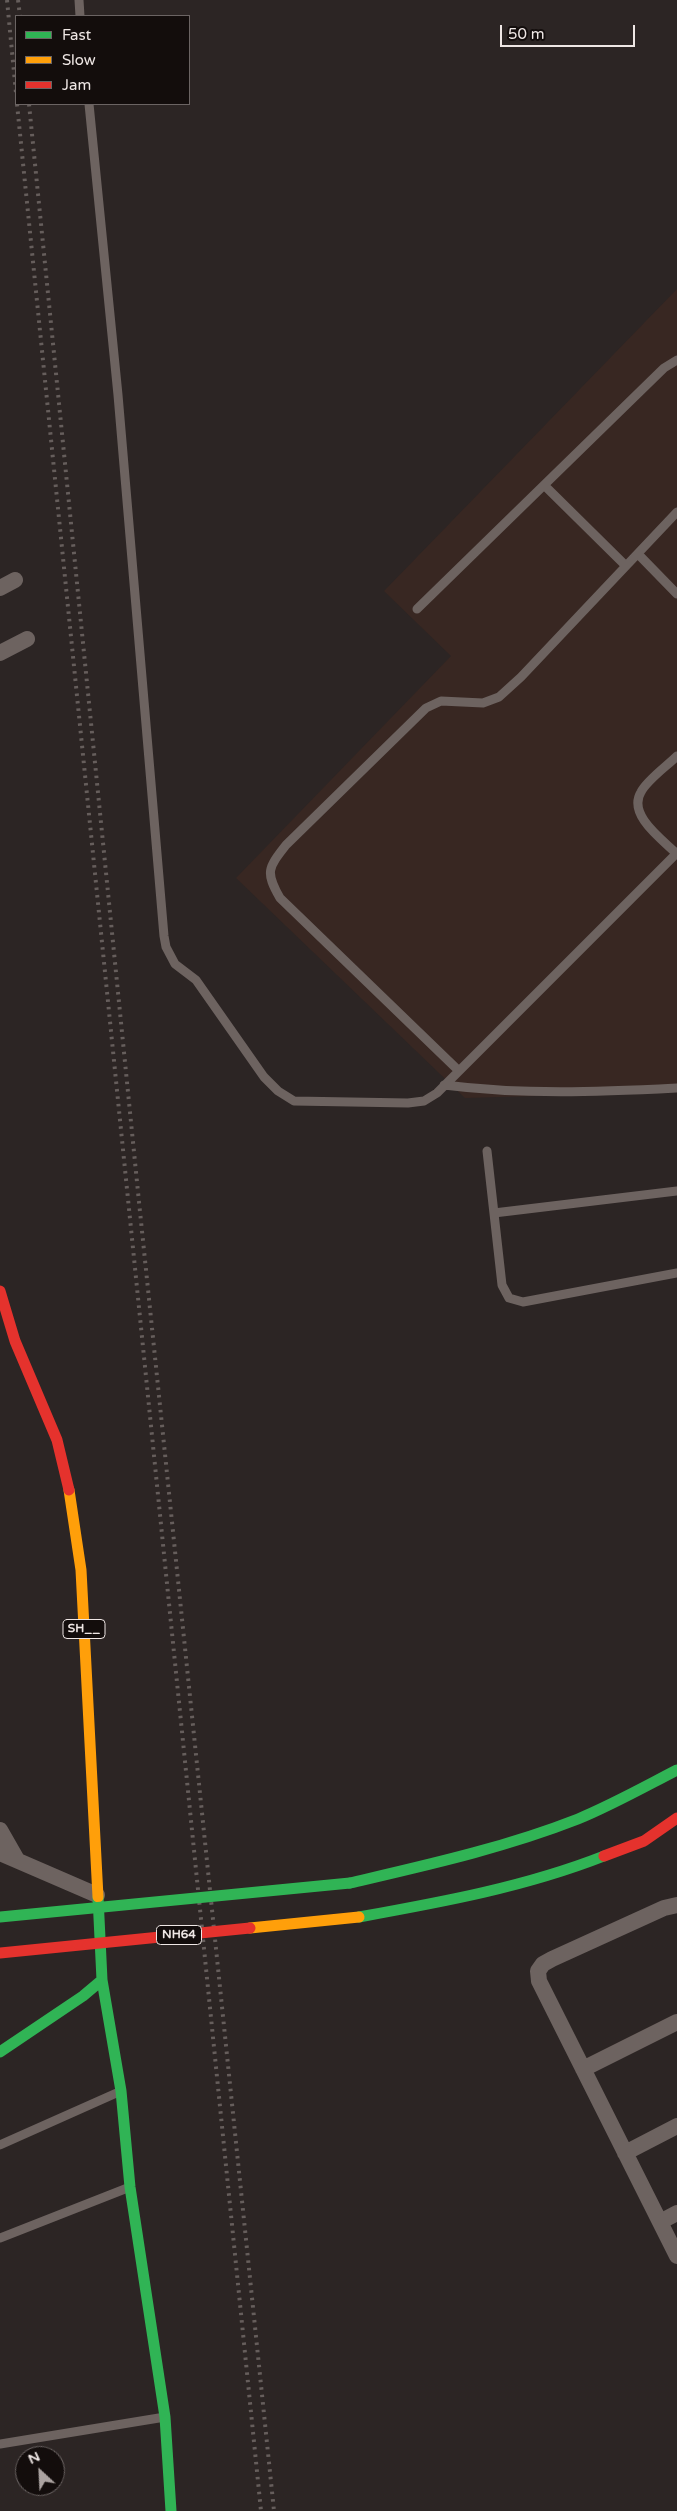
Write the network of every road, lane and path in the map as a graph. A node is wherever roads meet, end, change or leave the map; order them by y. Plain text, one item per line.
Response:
1 (79, 0) edge
2 (80, 15) edge
3 (89, 105) edge
4 (677, 360) edge
5 (544, 485) junction
6 (677, 512) edge
7 (638, 554) junction
8 (626, 566) junction
9 (15, 580) dead end
10 (0, 588) edge
11 (677, 594) edge
12 (417, 609) dead end
13 (27, 639) dead end
14 (0, 653) edge
15 (677, 756) edge
16 (677, 854) edge
17 (459, 1071) junction
18 (444, 1085) junction
19 (677, 1088) edge
20 (487, 1151) dead end
21 (677, 1191) edge
22 (494, 1213) junction
23 (677, 1273) edge
24 (0, 1291) edge
25 (4, 1321) edge
26 (677, 1770) edge
27 (677, 1818) edge
28 (0, 1830) edge
29 (0, 1853) edge
30 (16, 1858) junction
31 (97, 1895) junction
32 (677, 1905) edge
33 (0, 1917) edge
34 (0, 1953) edge
35 (102, 1980) junction
36 (677, 2022) edge
37 (0, 2052) edge
38 (583, 2069) junction
39 (121, 2091) junction
40 (677, 2126) edge
41 (0, 2145) edge
42 (625, 2153) junction
43 (130, 2187) junction
44 (677, 2213) edge
45 (660, 2222) junction
46 (0, 2238) edge
47 (677, 2256) edge
48 (165, 2418) junction
49 (0, 2444) edge
50 (171, 2511) edge

1 - 2 lane
3 - 18 lane
4 - 5 lane
5 - 8 lane
5 - 12 lane
6 - 7 lane
7 - 8 lane
7 - 11 lane
8 - 17 lane
9 - 10 street
13 - 14 street
15 - 16 lane
16 - 17 lane
17 - 18 lane
18 - 19 lane
20 - 22 lane
21 - 22 lane
22 - 23 lane
24 - 25 main road, SH__
25 - 31 main road, SH__
26 - 33 main road, bridge
27 - 34 main road, NH64, bridge
28 - 30 street
29 - 30 street
30 - 31 street
31 - 35 main road, SH__
32 - 38 street
35 - 37 main road
35 - 39 main road
36 - 38 street
38 - 42 street
39 - 41 lane
39 - 43 main road
40 - 42 street
42 - 45 street
43 - 46 lane
43 - 48 main road
44 - 45 street
45 - 47 street
48 - 49 lane
48 - 50 main road

